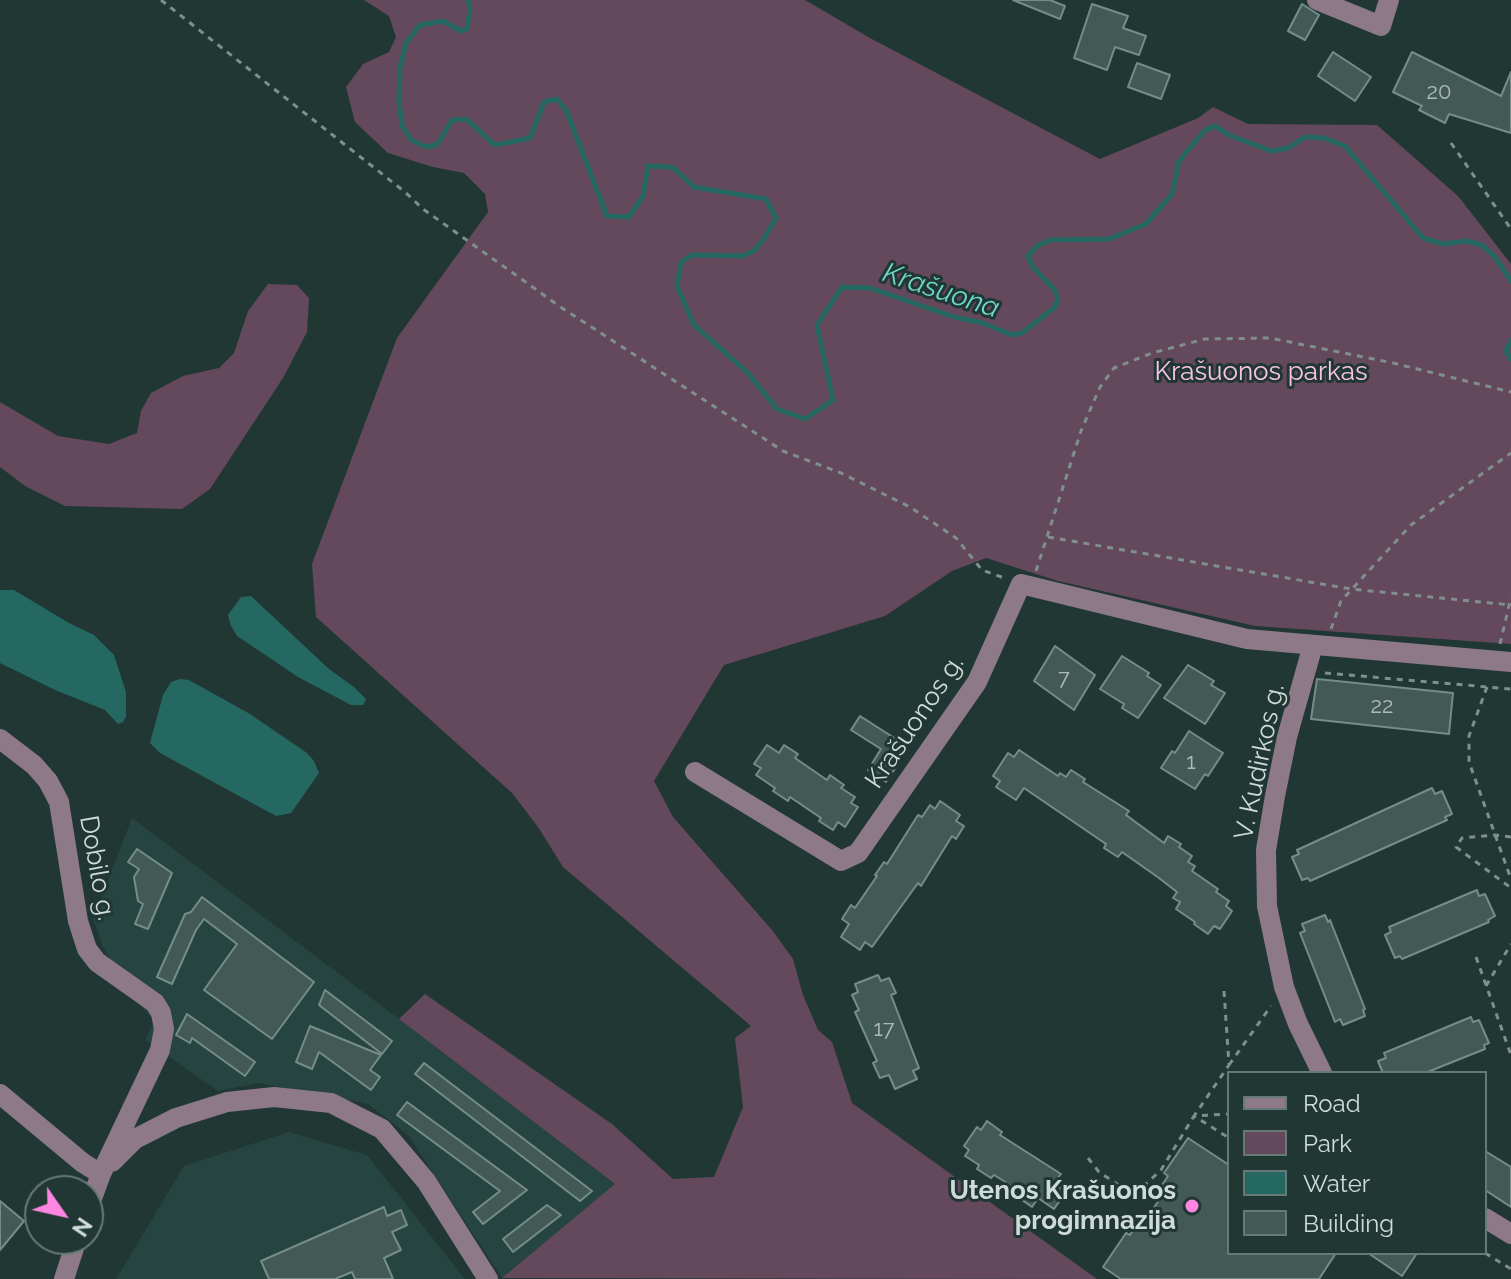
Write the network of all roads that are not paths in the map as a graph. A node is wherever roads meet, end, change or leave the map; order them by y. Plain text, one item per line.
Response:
1 (1317, 0) edge
2 (1389, 0) edge
3 (1320, 646) junction
4 (1504, 662) edge
5 (0, 739) edge
6 (695, 772) dead end
7 (1321, 1071) edge
8 (0, 1094) edge
9 (101, 1174) junction
10 (1487, 1219) edge
11 (1511, 1234) edge
12 (72, 1255) edge
13 (64, 1279) edge
14 (488, 1279) edge

1 - 2 street
3 - 4 street
3 - 6 street, Krašuonos g.
3 - 7 street, V. Kudirkos g.
5 - 9 street, Dobilo g.
8 - 9 street
9 - 14 street
10 - 11 street
12 - 13 street

